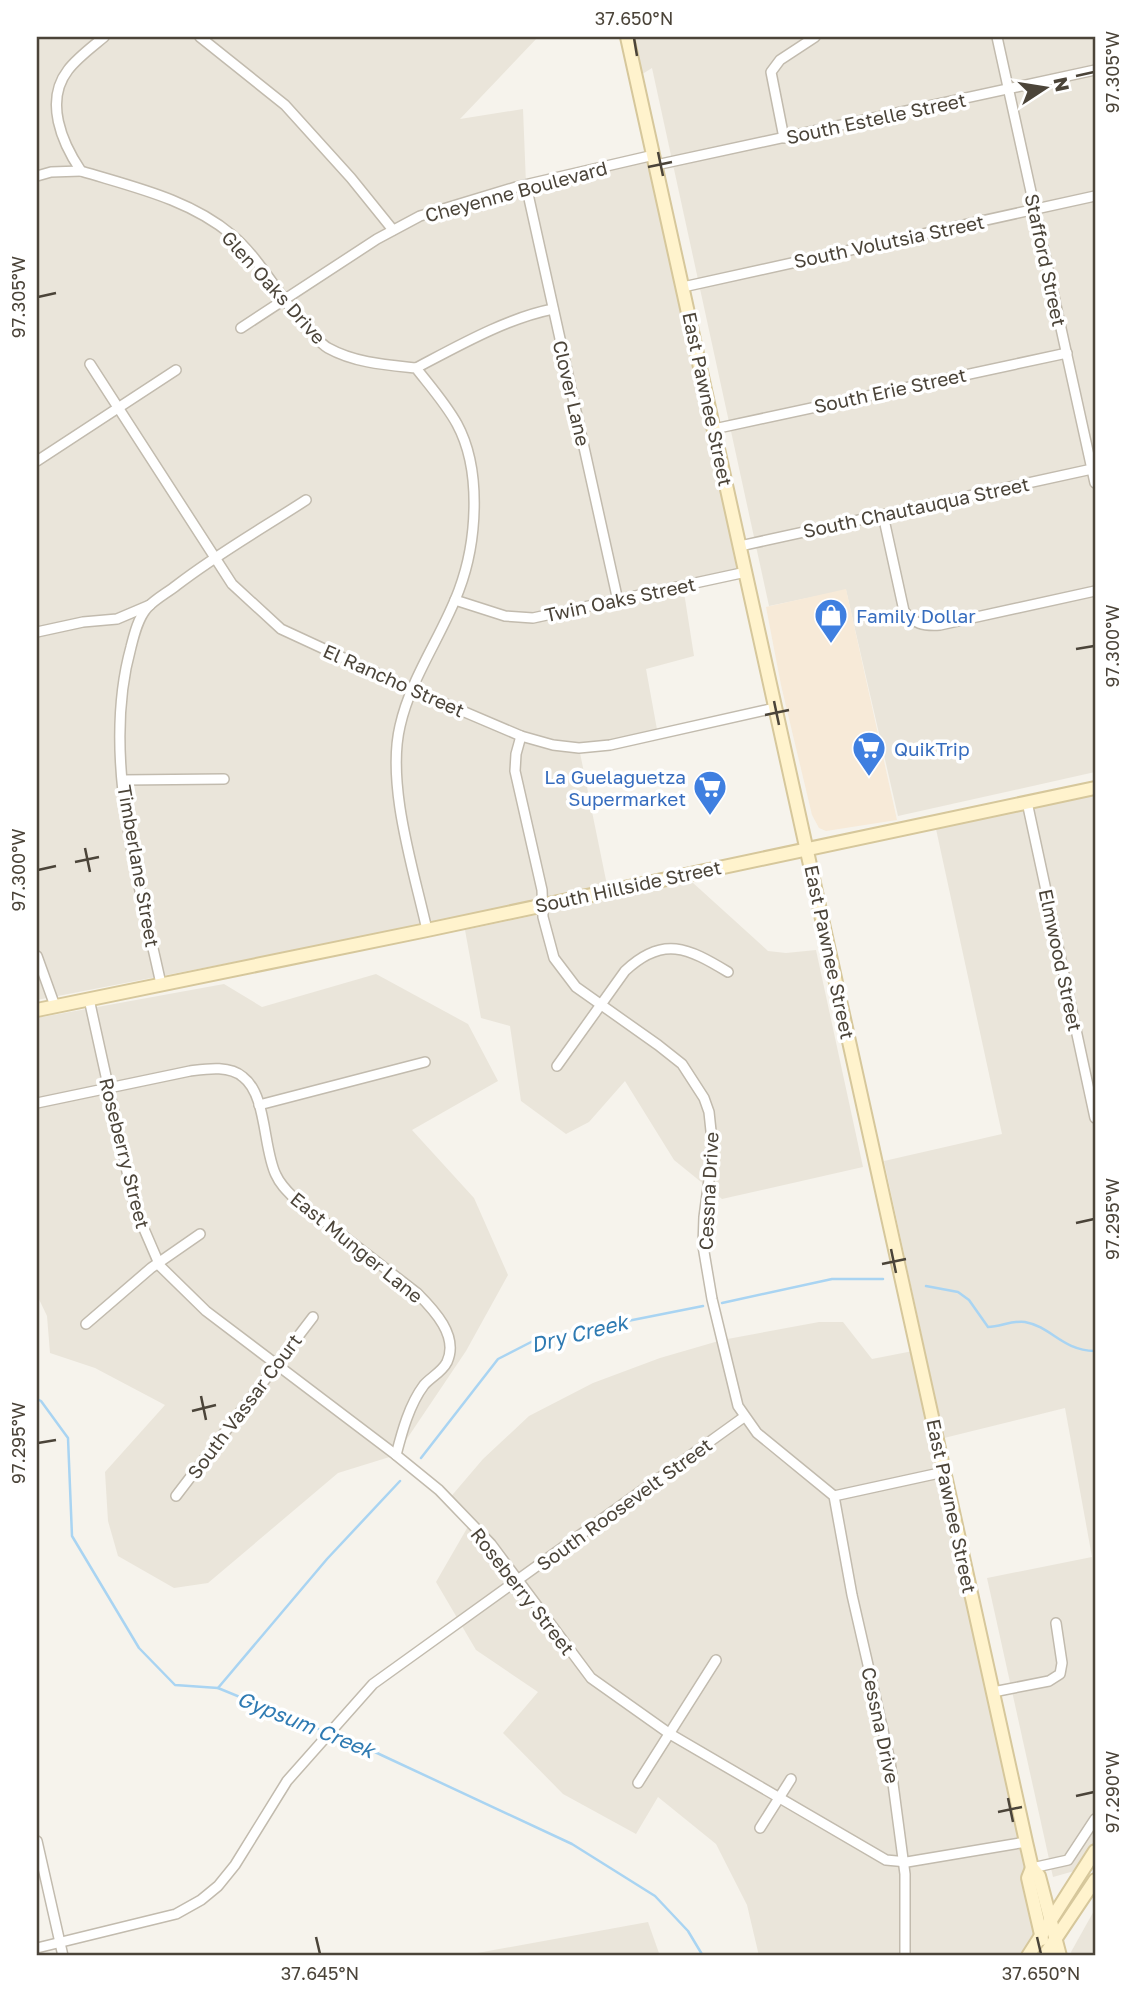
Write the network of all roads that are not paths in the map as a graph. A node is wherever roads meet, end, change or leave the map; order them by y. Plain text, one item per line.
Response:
1 (104, 37) edge
2 (200, 37) edge
3 (627, 37) edge
4 (815, 37) edge
5 (997, 37) edge
6 (1095, 70) edge
7 (1008, 89) junction
8 (784, 138) junction
9 (655, 160) junction
10 (80, 171) junction
11 (37, 176) edge
12 (526, 185) junction
13 (1095, 196) edge
14 (1035, 209) junction
15 (393, 230) junction
16 (683, 287) junction
17 (285, 301) junction
18 (553, 309) junction
19 (242, 328) dead end
20 (1067, 353) junction
21 (90, 364) dead end
22 (416, 368) junction
23 (176, 370) dead end
24 (119, 409) junction
25 (715, 429) junction
26 (37, 461) edge
27 (1092, 469) junction
28 (1095, 483) edge
29 (306, 500) dead end
30 (883, 515) junction
31 (740, 545) junction
32 (215, 558) junction
33 (746, 572) junction
34 (1095, 592) edge
35 (455, 600) junction
36 (618, 601) junction
37 (152, 605) junction
38 (37, 632) edge
39 (413, 690) junction
40 (775, 708) junction
41 (521, 736) junction
42 (224, 779) dead end
43 (123, 780) junction
44 (1095, 788) edge
45 (1027, 803) junction
46 (808, 849) junction
47 (543, 904) junction
48 (427, 930) junction
49 (37, 956) edge
50 (728, 972) dead end
51 (161, 984) junction
52 (89, 999) junction
53 (601, 1005) junction
54 (55, 1006) junction
55 (37, 1010) edge
56 (425, 1062) dead end
57 (557, 1066) dead end
58 (108, 1088) junction
59 (37, 1103) edge
60 (259, 1105) junction
61 (1095, 1118) edge
62 (200, 1234) dead end
63 (159, 1263) junction
64 (313, 1317) dead end
65 (86, 1324) dead end
66 (277, 1365) junction
67 (744, 1417) junction
68 (396, 1455) junction
69 (944, 1472) junction
70 (176, 1496) dead end
71 (834, 1496) junction
72 (517, 1581) junction
73 (1056, 1623) dead end
74 (716, 1660) dead end
75 (993, 1692) junction
76 (670, 1734) junction
77 (791, 1779) dead end
78 (638, 1783) dead end
79 (779, 1797) junction
80 (1095, 1819) edge
81 (760, 1828) dead end
82 (37, 1841) edge
83 (1026, 1842) junction
84 (1095, 1851) edge
85 (904, 1862) junction
86 (1032, 1868) junction
87 (1095, 1880) edge
88 (1042, 1887) junction
89 (1072, 1888) junction
90 (1050, 1924) junction
91 (1041, 1938) junction
92 (1055, 1941) junction
93 (60, 1942) junction
94 (37, 1948) edge
95 (38, 1956) edge
96 (63, 1956) edge
97 (905, 1956) edge
98 (1028, 1956) edge
99 (1045, 1956) edge
100 (1060, 1956) edge

1 - 10 street
2 - 15 street
3 - 9 main road, East Pawnee Street
4 - 8 street
5 - 7 street, Stafford Street
6 - 7 street, South Estelle Street
7 - 8 street, South Estelle Street
7 - 14 street, Stafford Street
8 - 9 street, South Estelle Street
9 - 12 street, Cheyenne Boulevard
9 - 16 main road, East Pawnee Street
10 - 11 street
10 - 17 street, Glen Oaks Drive
12 - 15 street, Cheyenne Boulevard
12 - 18 street, Clover Lane
13 - 14 street, South Volutsia Street
14 - 16 street, South Volutsia Street
14 - 20 street, Stafford Street
15 - 17 street, Cheyenne Boulevard
16 - 25 main road, East Pawnee Street
17 - 19 street, Cheyenne Boulevard
17 - 22 street, Glen Oaks Drive
18 - 22 street
18 - 36 street, Clover Lane
20 - 25 street, South Erie Street
20 - 27 street, Stafford Street
21 - 24 street, El Rancho Street
22 - 35 street
23 - 24 street
24 - 26 street
24 - 32 street, El Rancho Street
25 - 31 main road, East Pawnee Street
27 - 28 street, Stafford Street
27 - 30 street, South Chautauqua Street
29 - 32 street, Timberlane Street
30 - 31 street, South Chautauqua Street
30 - 34 street
31 - 33 main road, East Pawnee Street
32 - 37 street, Timberlane Street
32 - 39 street, El Rancho Street
33 - 36 street, Twin Oaks Street
33 - 40 main road, East Pawnee Street
35 - 36 street, Twin Oaks Street
35 - 39 street
37 - 38 street
37 - 43 street, Timberlane Street
39 - 41 street, El Rancho Street
39 - 48 street
40 - 41 street, El Rancho Street
40 - 46 main road, East Pawnee Street
41 - 47 street, Cessna Drive
42 - 43 street
43 - 51 street, Timberlane Street
44 - 45 main road, South Hillside Street
45 - 46 main road, South Hillside Street
45 - 61 street, Elmwood Street
46 - 47 main road, South Hillside Street
46 - 69 main road, East Pawnee Street
47 - 48 main road, South Hillside Street
47 - 53 street, Cessna Drive
48 - 51 main road, South Hillside Street
49 - 54 street
50 - 53 street
51 - 52 main road, South Hillside Street
52 - 54 main road, South Hillside Street
52 - 58 street, Roseberry Street
53 - 57 street
53 - 67 street, Cessna Drive
54 - 55 main road, South Hillside Street
56 - 60 street
58 - 59 street, East Munger Lane
58 - 60 street, East Munger Lane
58 - 63 street, Roseberry Street
60 - 68 street, East Munger Lane
62 - 63 street
63 - 65 street
63 - 66 street, Roseberry Street
64 - 66 street, South Vassar Court
66 - 68 street, Roseberry Street
66 - 70 street, South Vassar Court
67 - 71 street
67 - 72 street, South Roosevelt Street
68 - 72 street, Roseberry Street
69 - 71 street
69 - 75 main road, East Pawnee Street
71 - 85 street, Cessna Drive
72 - 76 street, Roseberry Street
72 - 93 street, South Roosevelt Street
73 - 75 street
74 - 76 street
75 - 83 main road, East Pawnee Street
76 - 78 street
76 - 79 street, Roseberry Street
77 - 79 street
79 - 81 street
79 - 85 street, Roseberry Street
80 - 86 street
82 - 93 street
83 - 85 street, Roseberry Street
83 - 86 main road, East Pawnee Street
84 - 89 main road
85 - 97 street, Cessna Drive
86 - 88 main road, East Pawnee Street
86 - 91 main road, East Pawnee Street
87 - 92 main road
88 - 89 main road
88 - 90 main road, East Pawnee Street
89 - 90 main road
90 - 91 main road
90 - 92 main road, East Pawnee Street
91 - 98 main road
91 - 99 main road, East Pawnee Street
92 - 99 main road
92 - 100 main road, East Pawnee Street
93 - 94 street, South Roosevelt Street
93 - 96 street
94 - 95 street

